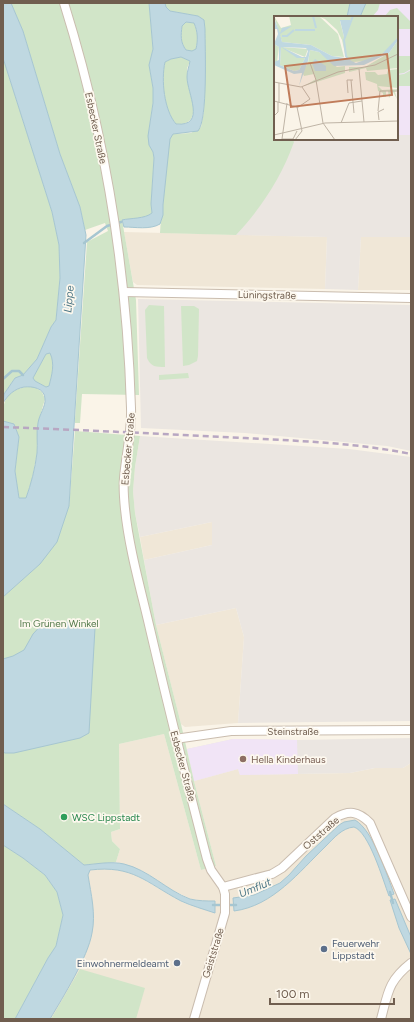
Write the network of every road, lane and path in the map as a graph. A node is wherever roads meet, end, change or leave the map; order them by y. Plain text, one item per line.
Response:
1 (64, 3) edge
2 (124, 292) junction
3 (411, 298) edge
4 (411, 730) edge
5 (176, 739) junction
6 (224, 890) junction
7 (411, 917) edge
8 (411, 963) edge
9 (194, 1019) edge
10 (381, 1019) edge

1 - 2 street, Esbecker Straße
2 - 3 street, Lüningstraße
2 - 5 street, Esbecker Straße
4 - 5 street, Steinstraße
5 - 6 street, Esbecker Straße
6 - 7 street, Oststraße
6 - 9 street, Geiststraße
8 - 10 street

